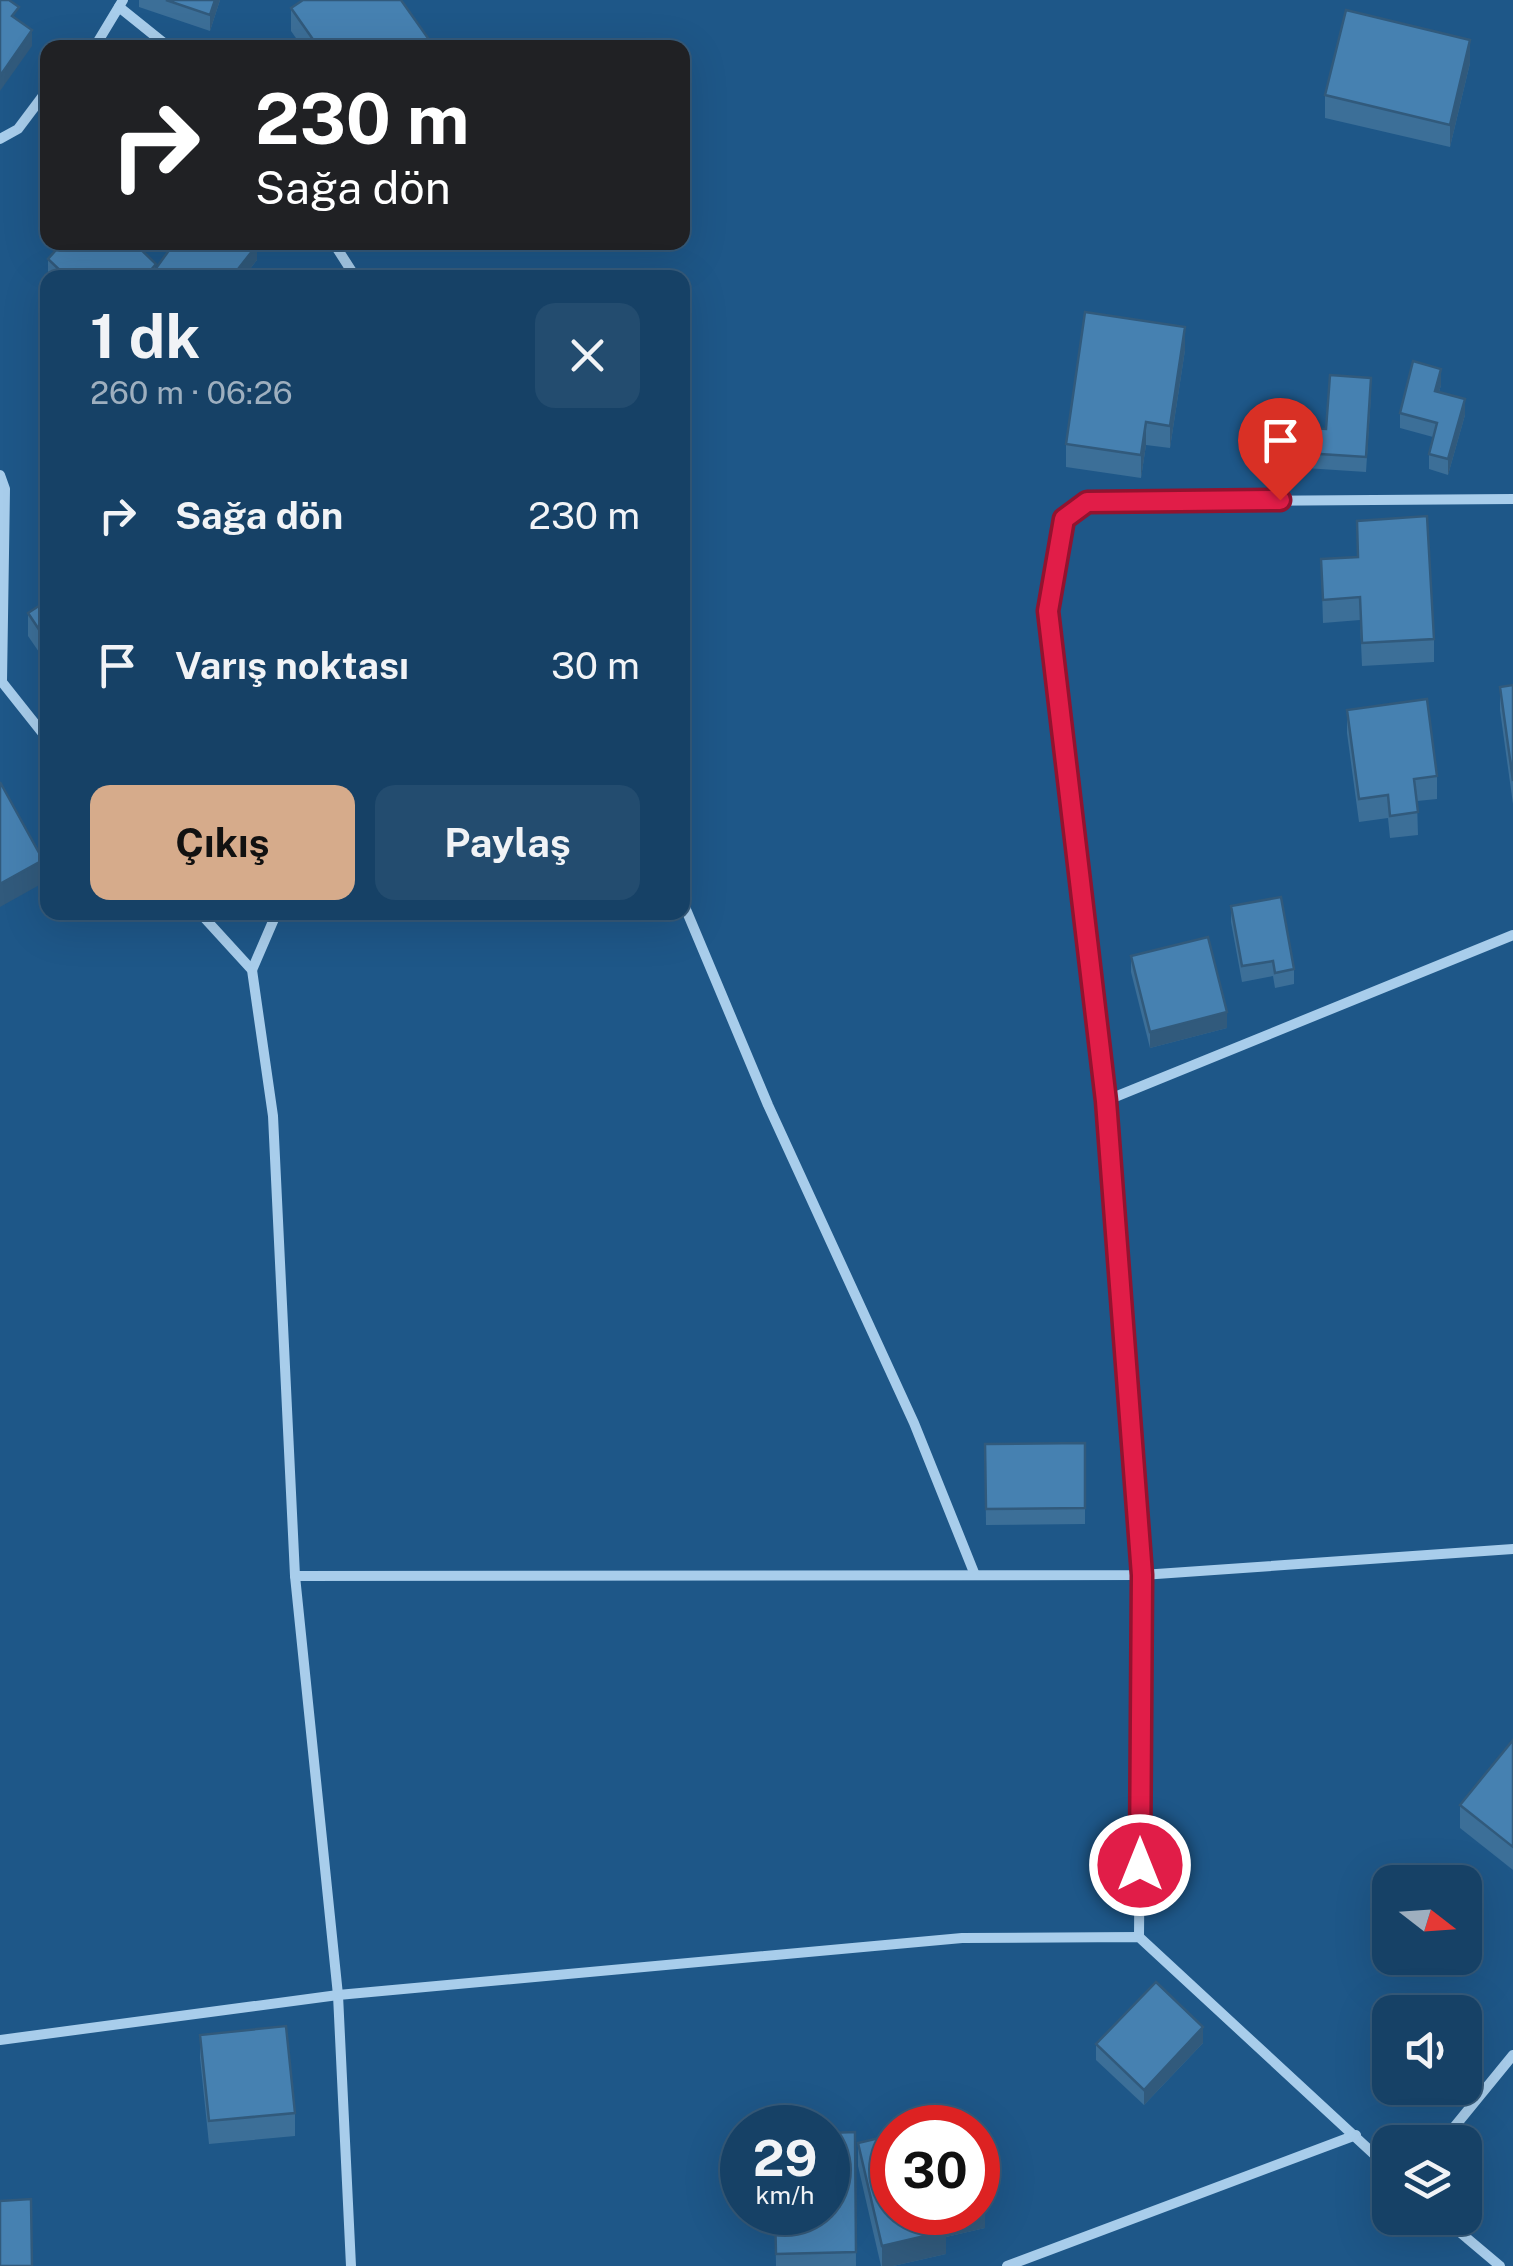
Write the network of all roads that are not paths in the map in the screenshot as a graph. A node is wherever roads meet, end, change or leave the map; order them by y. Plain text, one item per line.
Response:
1 (121, 4) edge
2 (99, 40) edge
3 (161, 40) edge
4 (40, 100) edge
5 (0, 139) edge
6 (0, 475) edge
7 (1513, 499) edge
8 (40, 730) edge
9 (690, 919) edge
10 (205, 920) edge
11 (273, 920) edge
12 (1513, 934) edge
13 (252, 970) junction
14 (1106, 1101) junction
15 (1513, 1549) edge
16 (975, 1575) junction
17 (1142, 1575) junction
18 (294, 1576) junction
19 (1140, 1938) junction
20 (338, 1995) junction
21 (0, 2040) edge
22 (1513, 2056) edge
23 (1456, 2125) edge
24 (1356, 2135) junction
25 (1372, 2151) edge
26 (1464, 2235) edge
27 (351, 2266) edge
28 (1007, 2266) edge
29 (1500, 2266) edge

1 - 2 street
1 - 3 street
4 - 5 street
6 - 8 street
7 - 14 street
9 - 16 street
10 - 13 street
11 - 13 street
12 - 14 street
13 - 18 street
14 - 17 street
15 - 17 street
16 - 17 street
16 - 18 street
17 - 19 street
18 - 20 street
19 - 20 street
19 - 24 street
20 - 21 street
20 - 27 street
22 - 23 street
24 - 25 street
24 - 28 street
26 - 29 street

